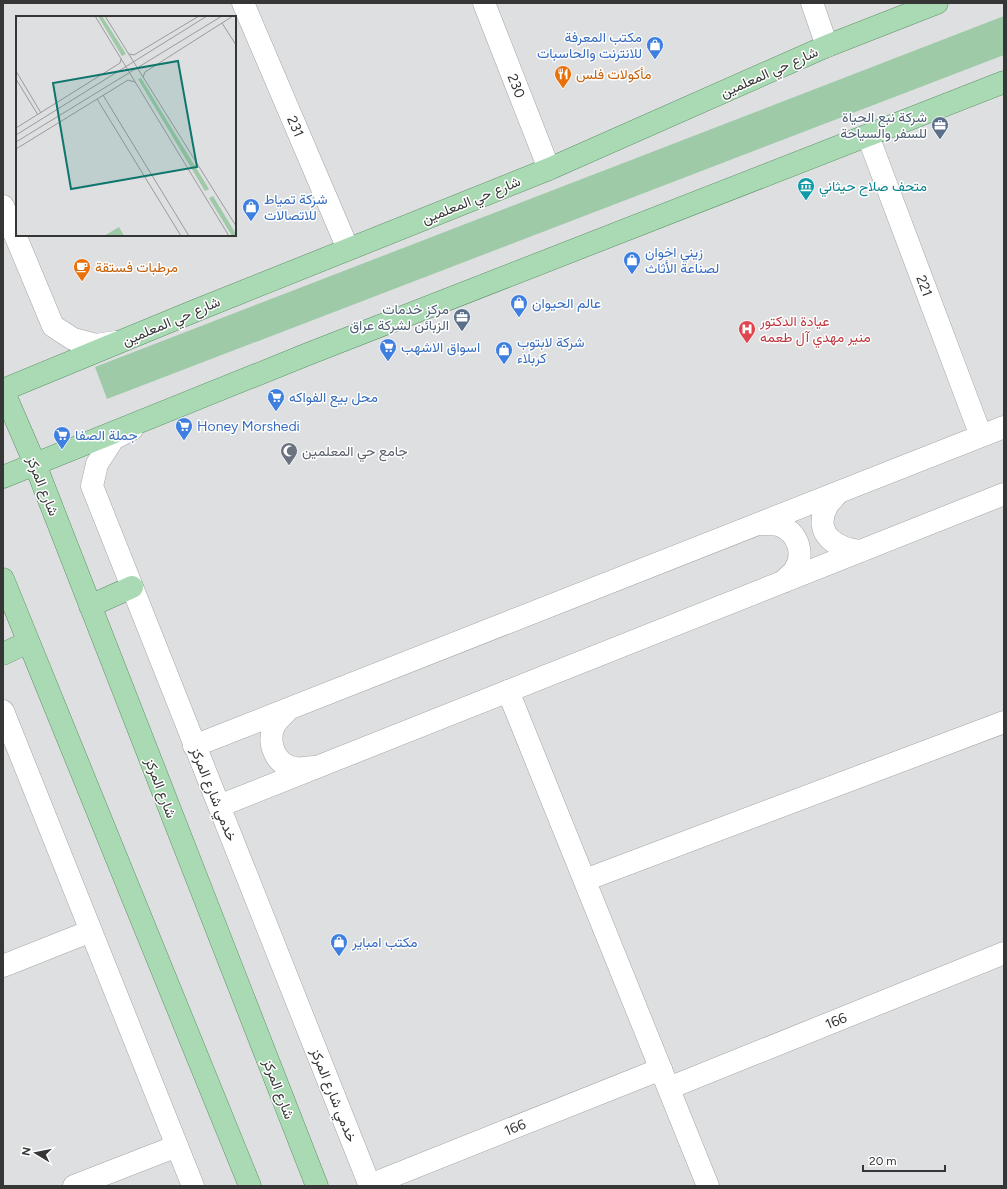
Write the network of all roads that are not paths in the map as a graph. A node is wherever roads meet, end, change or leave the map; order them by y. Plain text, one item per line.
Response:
1 (243, 3) edge
2 (484, 3) edge
3 (812, 3) edge
4 (937, 3) edge
5 (827, 46) junction
6 (1004, 82) edge
7 (868, 136) junction
8 (549, 169) junction
9 (3, 206) edge
10 (348, 249) junction
11 (125, 340) junction
12 (3, 390) edge
13 (146, 421) junction
14 (1004, 427) edge
15 (981, 436) junction
16 (35, 464) junction
17 (3, 477) edge
18 (837, 494) junction
19 (1004, 494) edge
20 (759, 524) junction
21 (861, 551) junction
22 (3, 579) edge
23 (782, 583) junction
24 (132, 587) junction
25 (90, 606) junction
26 (28, 642) junction
27 (3, 654) edge
28 (508, 691) junction
29 (290, 709) junction
30 (1004, 722) edge
31 (5, 723) edge
32 (194, 746) junction
33 (318, 766) junction
34 (219, 806) junction
35 (585, 880) junction
36 (91, 931) junction
37 (1004, 953) edge
38 (3, 966) edge
39 (665, 1079) junction
40 (177, 1146) junction
41 (370, 1185) edge
42 (74, 1186) edge
43 (193, 1186) edge
44 (250, 1186) edge
45 (317, 1186) edge
46 (708, 1186) edge

1 - 10 street, 231
2 - 8 street, 230
3 - 5 street
4 - 5 main road, شارع حي المعلمين
5 - 8 main road, شارع حي المعلمين
6 - 7 main road
7 - 13 main road
7 - 15 street, 221
8 - 10 main road, شارع حي المعلمين
9 - 11 street
10 - 11 main road, شارع حي المعلمين
11 - 12 main road, شارع حي المعلمين
12 - 16 main road, شارع المركز
13 - 16 main road
13 - 24 street, خدمي شارع المركز
14 - 15 street
15 - 18 street
16 - 17 main road
16 - 25 main road, شارع المركز
18 - 20 street
18 - 21 street
19 - 21 street
20 - 23 street
20 - 29 street
21 - 23 street
22 - 26 main road
23 - 28 street
24 - 25 main road
24 - 32 street, خدمي شارع المركز
25 - 45 main road, شارع المركز
26 - 27 main road
26 - 44 main road
28 - 33 street
28 - 35 street
29 - 32 street
29 - 33 street
30 - 35 street
31 - 36 street
32 - 34 street, خدمي شارع المركز
33 - 34 street
34 - 41 street, خدمي شارع المركز
35 - 39 street
36 - 38 street
36 - 40 street
37 - 39 street, 166
39 - 41 street, 166
39 - 46 street
40 - 42 street
40 - 43 street

